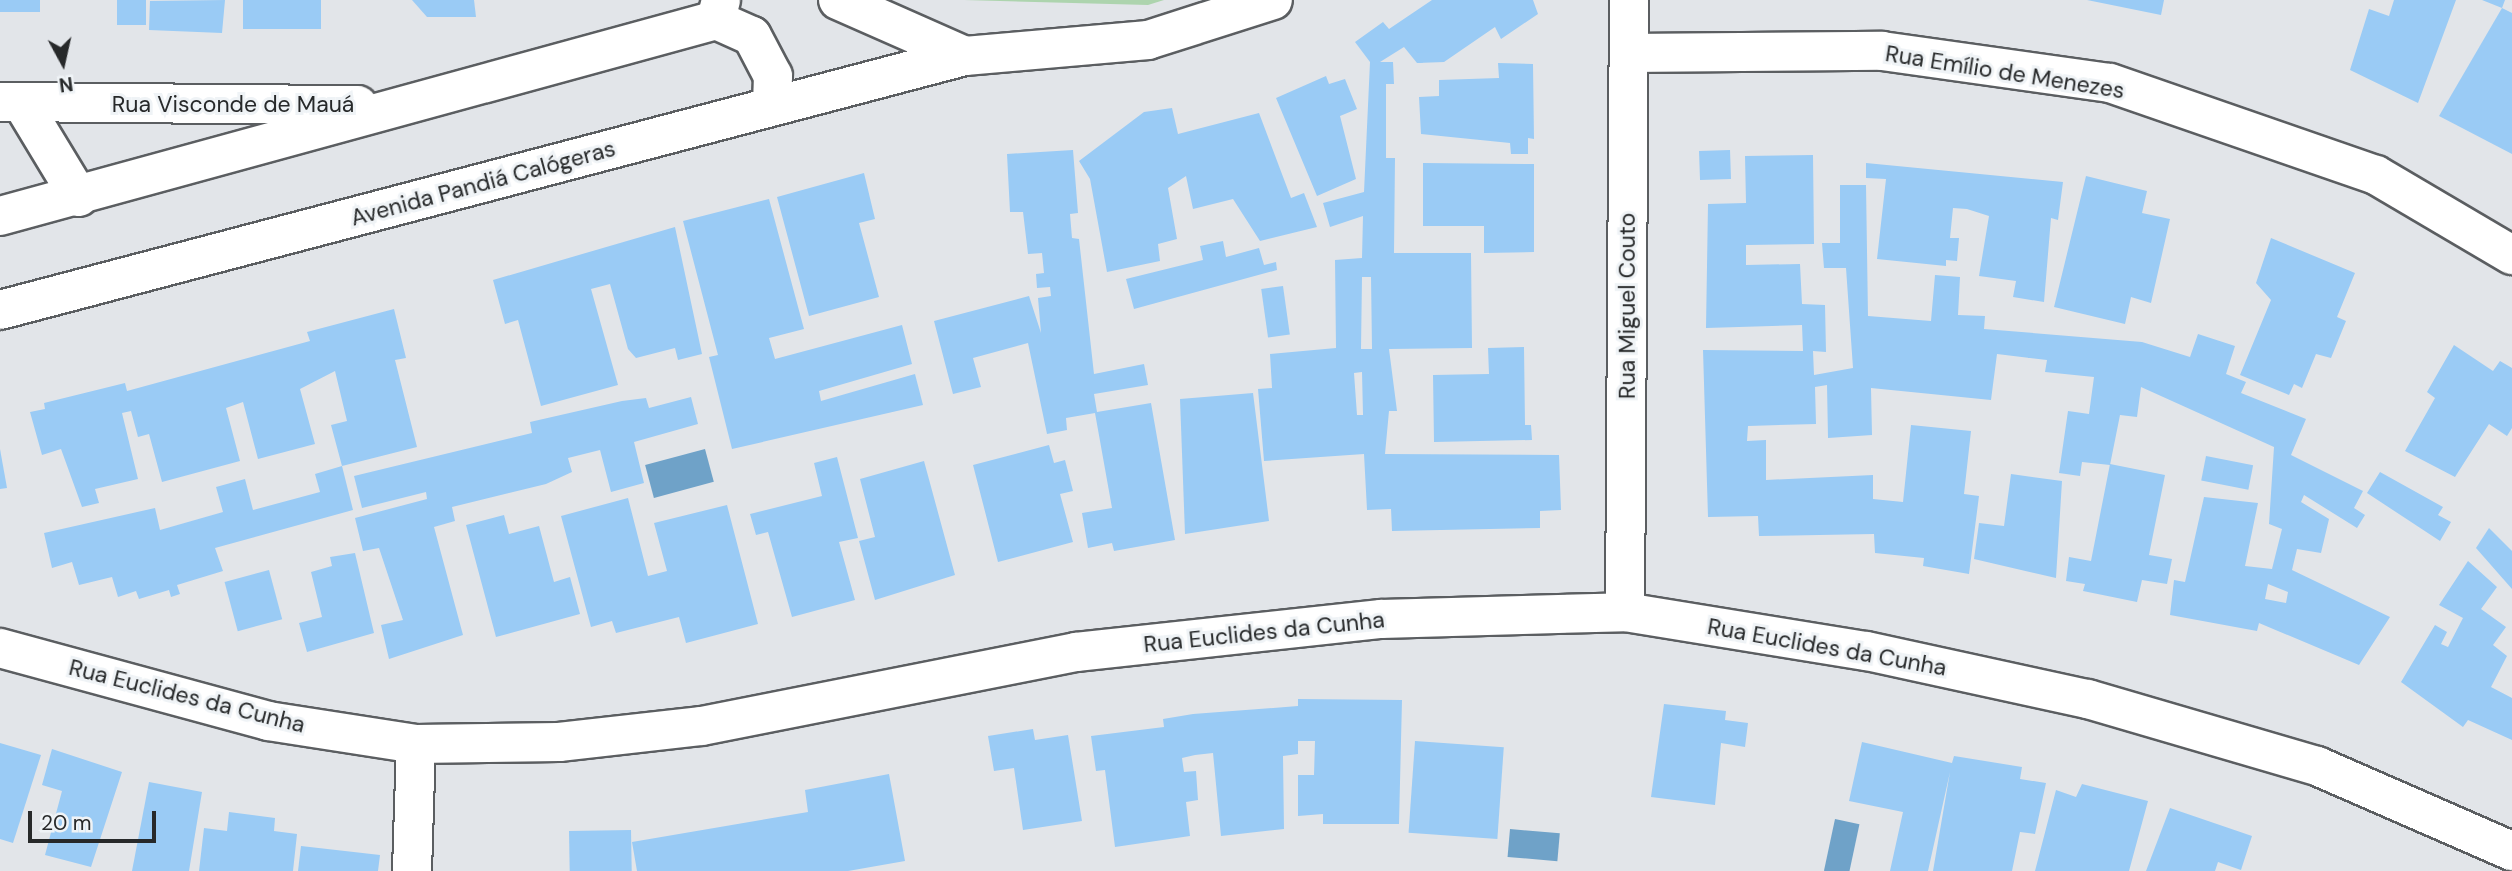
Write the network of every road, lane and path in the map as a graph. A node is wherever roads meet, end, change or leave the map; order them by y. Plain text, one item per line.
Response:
1 (838, 0) edge
2 (1273, 0) edge
3 (1629, 0) edge
4 (719, 10) edge
5 (1629, 53) junction
6 (965, 56) junction
7 (11, 103) edge
8 (402, 106) junction
9 (772, 106) junction
10 (79, 197) junction
11 (0, 216) edge
12 (2512, 256) edge
13 (0, 310) edge
14 (1625, 612) junction
15 (0, 648) edge
16 (416, 744) junction
17 (2512, 851) edge
18 (412, 871) edge

1 - 6 street
2 - 6 street, Avenida Pandiá Calógeras
3 - 5 street, Rua Miguel Couto
4 - 8 street
4 - 9 street
5 - 12 street, Rua Emílio de Menezes
5 - 14 street, Rua Miguel Couto
6 - 9 street, Avenida Pandiá Calógeras
7 - 8 street, Rua Visconde de Mauá
7 - 10 street, Rua Visconde de Mauá
8 - 10 street
9 - 13 street, Avenida Pandiá Calógeras
10 - 11 street
14 - 16 street, Rua Euclides da Cunha
14 - 17 street, Rua Euclides da Cunha
15 - 16 street, Rua Euclides da Cunha
16 - 18 street

